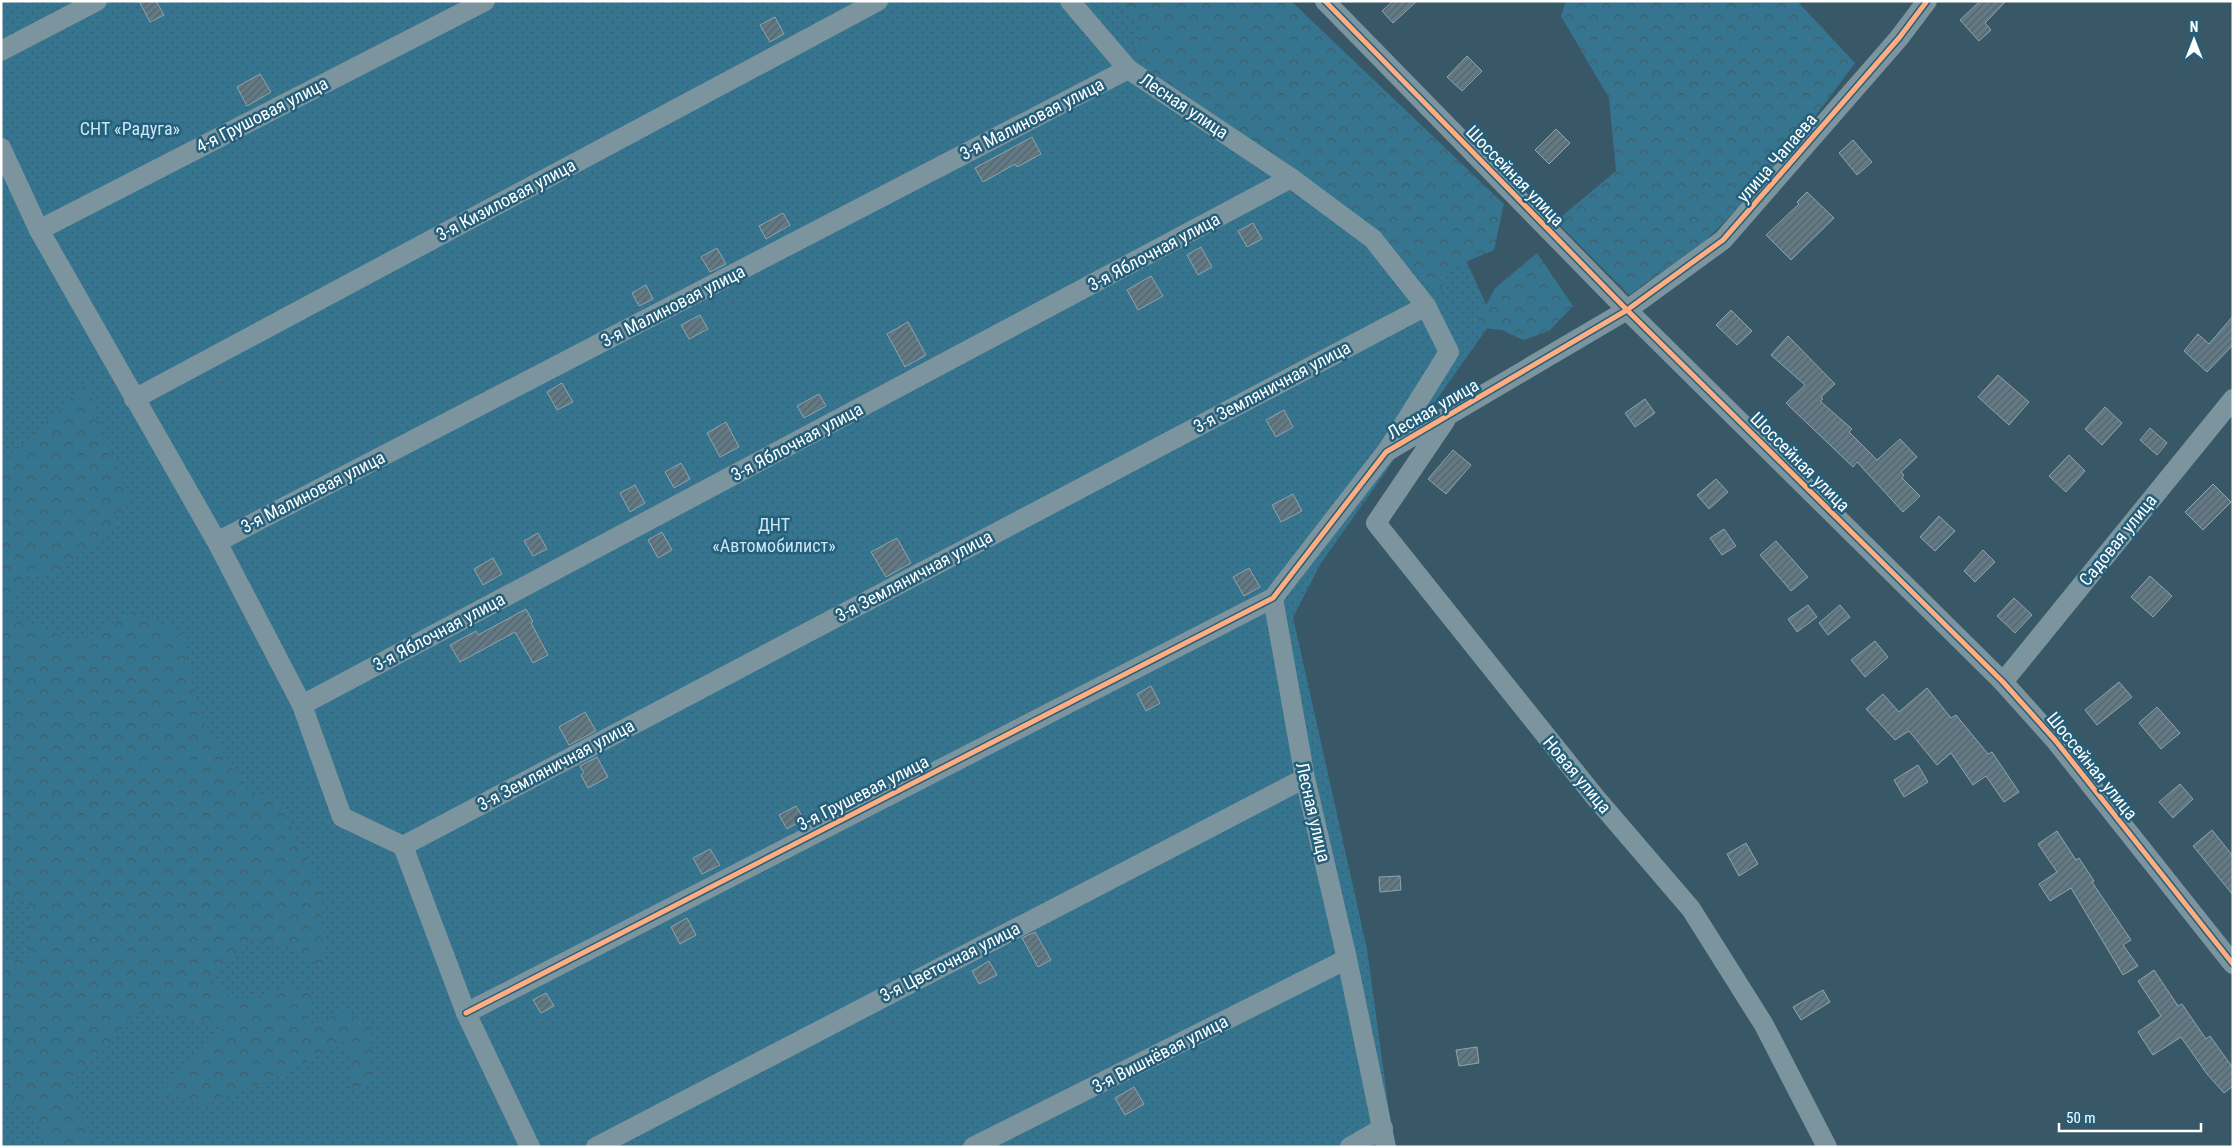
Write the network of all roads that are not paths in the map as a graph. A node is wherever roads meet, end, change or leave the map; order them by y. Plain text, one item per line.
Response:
1 (97, 1) edge
2 (485, 1) edge
3 (878, 1) edge
4 (1070, 1) edge
5 (1325, 1) edge
6 (1927, 1) edge
7 (1, 51) edge
8 (1128, 69) junction
9 (1, 148) edge
10 (1291, 178) junction
11 (39, 230) junction
12 (1426, 306) junction
13 (1626, 310) junction
14 (2233, 398) edge
15 (134, 399) junction
16 (1447, 417) junction
17 (1386, 452) junction
18 (217, 542) junction
19 (1273, 598) junction
20 (2003, 682) junction
21 (302, 705) junction
22 (1305, 778) junction
23 (403, 846) junction
24 (1347, 959) junction
25 (2233, 964) edge
26 (466, 1013) junction
27 (1384, 1137) edge
28 (530, 1147) edge
29 (596, 1147) edge
30 (972, 1147) edge
31 (1350, 1147) edge
32 (1827, 1147) edge

1 - 7 street
2 - 11 street, 4-я Грушовая улица
3 - 15 street, 3-я Кизиловая улица
4 - 8 street, Лесная улица
5 - 13 street, Шоссейная улица
6 - 13 street, улица Чапаева
8 - 10 street, Лесная улица
8 - 18 street, 3-я Малиновая улица
9 - 11 street
10 - 12 street, Лесная улица
10 - 21 street, 3-я Яблочная улица
11 - 15 street
12 - 17 street, Лесная улица
12 - 23 street, 3-я Земляничная улица
13 - 16 street, Лесная улица
13 - 20 street, Шоссейная улица
14 - 20 street, Садовая улица
15 - 18 street
16 - 17 street, Лесная улица
16 - 32 street, Новая улица
17 - 19 street, Лесная улица
18 - 21 street
19 - 22 street, Лесная улица
19 - 26 street, 3-я Грушевая улица
20 - 25 street, Шоссейная улица
21 - 23 street
22 - 24 street, Лесная улица
22 - 29 street, 3-я Цветочная улица
23 - 26 street
24 - 27 street, Лесная улица
24 - 30 street, 3-я Вишнёвая улица
26 - 28 street
27 - 31 street

